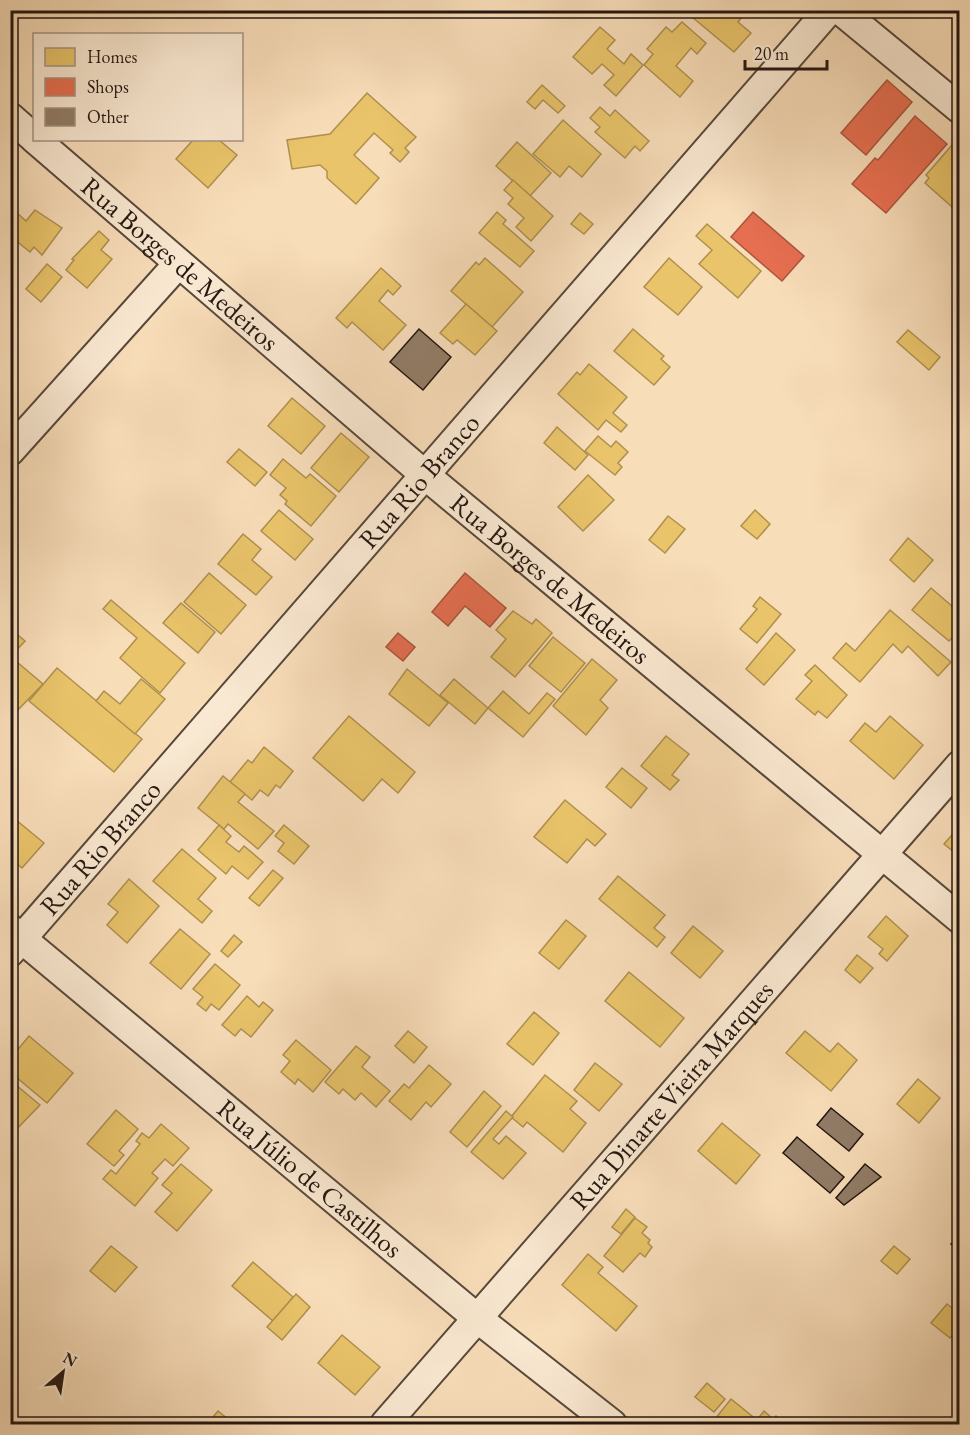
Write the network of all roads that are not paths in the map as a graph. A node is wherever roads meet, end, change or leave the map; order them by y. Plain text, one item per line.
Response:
1 (829, 10) edge
2 (840, 10) edge
3 (960, 109) edge
4 (10, 117) edge
5 (33, 137) edge
6 (37, 141) edge
7 (178, 264) junction
8 (10, 451) edge
9 (425, 475) junction
10 (960, 765) edge
11 (881, 856) junction
12 (960, 919) edge
13 (14, 939) edge
14 (477, 1318) junction
15 (385, 1425) edge
16 (612, 1425) edge

1 - 9 street, Rua Rio Branco
2 - 3 street
4 - 5 street, Rua Borges de Medeiros
6 - 7 street, Rua Borges de Medeiros
7 - 8 street
7 - 9 street, Rua Borges de Medeiros
9 - 11 street, Rua Borges de Medeiros
9 - 13 street, Rua Rio Branco
10 - 11 street, Rua Dinarte Vieira Marques
11 - 12 street, Rua Borges de Medeiros
11 - 14 street, Rua Dinarte Vieira Marques
13 - 14 street, Rua Júlio de Castilhos
14 - 15 street, Rua Dinarte Vieira Marques
14 - 16 street, Rua Júlio de Castilhos

